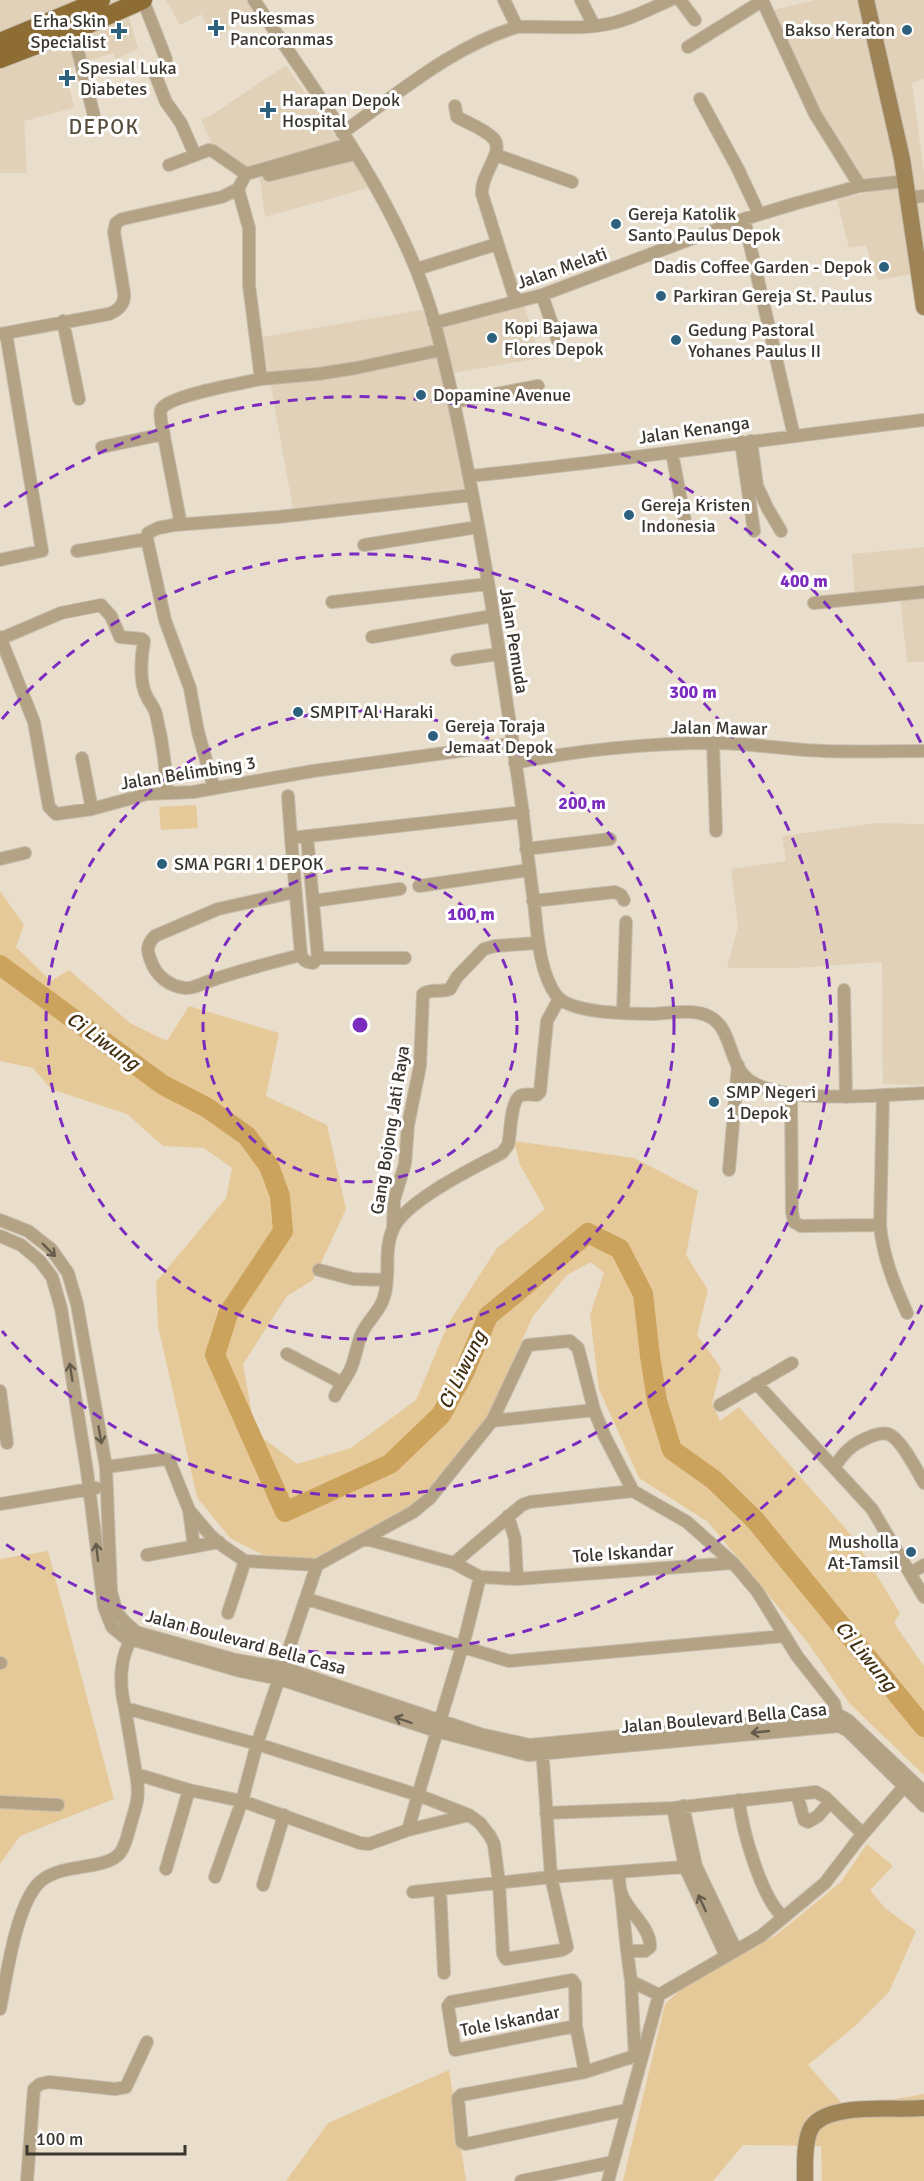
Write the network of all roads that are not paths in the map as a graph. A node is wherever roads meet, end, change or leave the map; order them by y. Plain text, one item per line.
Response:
1 (101, 0) edge
2 (143, 0) edge
3 (254, 0) edge
4 (504, 0) edge
5 (582, 0) edge
6 (670, 0) edge
7 (680, 0) edge
8 (866, 0) edge
9 (762, 1) edge
10 (695, 20) dead end
11 (594, 26) junction
12 (517, 27) junction
13 (73, 31) junction
14 (0, 42) edge
15 (688, 47) dead end
16 (0, 59) edge
17 (700, 99) dead end
18 (455, 106) dead end
19 (94, 116) dead end
20 (342, 133) junction
21 (352, 149) junction
22 (496, 154) junction
23 (195, 155) junction
24 (169, 165) dead end
25 (246, 174) junction
26 (263, 177) dead end
27 (906, 181) junction
28 (572, 182) dead end
29 (860, 186) junction
30 (238, 189) junction
31 (916, 197) edge
32 (759, 214) junction
33 (744, 219) junction
34 (497, 244) junction
35 (417, 269) junction
36 (542, 295) junction
37 (516, 302) junction
38 (924, 308) edge
39 (63, 321) junction
40 (434, 322) junction
41 (3, 334) edge
42 (441, 350) junction
43 (561, 350) dead end
44 (261, 379) junction
45 (538, 386) dead end
46 (79, 399) dead end
47 (453, 402) junction
48 (924, 420) edge
49 (164, 434) junction
50 (794, 436) junction
51 (746, 442) junction
52 (102, 447) dead end
53 (672, 453) junction
54 (469, 476) junction
55 (472, 495) junction
56 (686, 521) dead end
57 (181, 525) junction
58 (478, 527) junction
59 (754, 531) dead end
60 (781, 531) dead end
61 (147, 539) junction
62 (364, 545) dead end
63 (77, 551) dead end
64 (0, 560) edge
65 (487, 584) junction
66 (924, 592) edge
67 (332, 602) dead end
68 (814, 603) dead end
69 (492, 616) junction
70 (0, 638) edge
71 (372, 638) dead end
72 (499, 654) junction
73 (457, 660) dead end
74 (713, 743) junction
75 (511, 744) junction
76 (924, 751) edge
77 (81, 758) dead end
78 (515, 763) junction
79 (214, 789) junction
80 (166, 793) junction
81 (288, 796) dead end
82 (92, 809) junction
83 (522, 812) junction
84 (716, 831) dead end
85 (307, 836) junction
86 (291, 838) junction
87 (610, 839) dead end
88 (526, 849) junction
89 (25, 853) dead end
90 (0, 859) edge
91 (529, 870) junction
92 (419, 886) dead end
93 (400, 889) dead end
94 (295, 892) junction
95 (624, 900) dead end
96 (313, 901) junction
97 (533, 901) junction
98 (626, 922) dead end
99 (538, 943) junction
100 (301, 955) junction
101 (318, 958) junction
102 (405, 958) dead end
103 (844, 990) dead end
104 (559, 999) junction
105 (623, 1013) junction
106 (738, 1065) junction
107 (791, 1093) junction
108 (924, 1093) edge
109 (883, 1095) junction
110 (846, 1097) junction
111 (729, 1170) dead end
112 (0, 1221) edge
113 (880, 1225) junction
114 (393, 1228) junction
115 (0, 1236) edge
116 (319, 1270) dead end
117 (386, 1280) junction
118 (907, 1314) dead end
119 (287, 1354) dead end
120 (792, 1363) dead end
121 (342, 1383) junction
122 (756, 1383) junction
123 (0, 1391) edge
124 (335, 1396) dead end
125 (720, 1405) dead end
126 (594, 1410) junction
127 (492, 1421) junction
128 (7, 1443) dead end
129 (106, 1467) junction
130 (835, 1467) junction
131 (924, 1483) edge
132 (107, 1486) junction
133 (90, 1489) junction
134 (633, 1491) junction
135 (0, 1504) edge
136 (189, 1510) junction
137 (508, 1516) junction
138 (366, 1539) junction
139 (219, 1542) junction
140 (194, 1547) junction
141 (147, 1555) dead end
142 (245, 1561) junction
143 (454, 1563) junction
144 (733, 1563) junction
145 (924, 1564) edge
146 (317, 1565) junction
147 (911, 1573) junction
148 (480, 1577) junction
149 (517, 1579) junction
150 (924, 1597) edge
151 (307, 1599) junction
152 (228, 1613) dead end
153 (134, 1636) junction
154 (785, 1636) junction
155 (462, 1647) junction
156 (282, 1673) junction
157 (125, 1708) junction
158 (839, 1721) junction
159 (439, 1725) junction
160 (257, 1744) junction
161 (542, 1749) junction
162 (136, 1774) junction
163 (907, 1783) junction
164 (189, 1790) junction
165 (924, 1792) edge
166 (797, 1794) junction
167 (418, 1795) junction
168 (739, 1800) junction
169 (0, 1802) edge
170 (242, 1802) junction
171 (830, 1802) junction
172 (58, 1804) dead end
173 (924, 1806) edge
174 (678, 1807) junction
175 (546, 1813) junction
176 (284, 1815) junction
177 (469, 1815) junction
178 (408, 1830) junction
179 (862, 1834) junction
180 (691, 1867) junction
181 (166, 1869) dead end
182 (619, 1872) junction
183 (215, 1877) dead end
184 (551, 1877) junction
185 (499, 1883) junction
186 (263, 1885) dead end
187 (440, 1889) junction
188 (413, 1892) dead end
189 (621, 1893) junction
190 (783, 1917) junction
191 (627, 1951) junction
192 (731, 1953) junction
193 (444, 1973) dead end
194 (631, 1981) junction
195 (658, 1995) junction
196 (0, 2009) edge
197 (576, 2026) junction
198 (147, 2042) dead end
199 (638, 2055) junction
200 (585, 2072) junction
201 (924, 2108) edge
202 (626, 2110) junction
203 (613, 2162) junction
204 (27, 2181) edge
205 (520, 2181) edge
206 (608, 2181) edge
207 (805, 2181) edge

1 - 14 main road
2 - 13 main road
2 - 23 street
3 - 20 street, Jalan Pemuda
4 - 12 street
5 - 11 street
6 - 11 street
7 - 10 street
8 - 27 main road
9 - 15 street
9 - 29 street
11 - 12 street
12 - 20 street
13 - 16 main road
13 - 19 street
17 - 32 street
18 - 22 street
20 - 21 street, Jalan Pemuda
21 - 25 street
21 - 26 street
21 - 35 street, Jalan Pemuda
22 - 28 street
22 - 34 street
23 - 24 street
23 - 25 street
25 - 30 street
27 - 29 street, Jalan Melati
27 - 31 main road
29 - 32 street, Jalan Melati
30 - 39 street
30 - 44 street
31 - 38 main road
32 - 33 street, Jalan Melati
33 - 36 street, Jalan Melati
33 - 50 street
34 - 35 street
34 - 37 street
35 - 40 street, Jalan Pemuda
36 - 37 street, Jalan Melati
36 - 43 street
37 - 40 street, Jalan Melati
39 - 41 street
39 - 46 street
40 - 42 street, Jalan Pemuda
41 - 64 street
42 - 44 street
42 - 47 street, Jalan Pemuda
44 - 49 street
45 - 47 street
47 - 54 street, Jalan Pemuda
48 - 50 street, Jalan Kenanga
49 - 52 street
49 - 57 street
50 - 51 street, Jalan Kenanga
51 - 53 street, Jalan Kenanga
51 - 59 street
51 - 60 street
53 - 54 street, Jalan Kenanga
53 - 56 street
54 - 55 street, Jalan Pemuda
55 - 57 street
55 - 58 street, Jalan Pemuda
57 - 61 street
58 - 62 street
58 - 65 street, Jalan Pemuda
61 - 63 street
61 - 79 street
65 - 67 street
65 - 69 street, Jalan Pemuda
66 - 68 street
69 - 71 street
69 - 72 street, Jalan Pemuda
70 - 80 street
70 - 82 street, Jalan Belimbing 3
72 - 73 street
72 - 75 street, Jalan Pemuda
74 - 76 street, Jalan Mawar
74 - 78 street, Jalan Mawar
74 - 84 street
75 - 78 street, Jalan Pemuda
75 - 79 street, Jalan Belimbing 3
77 - 82 street
78 - 83 street, Jalan Pemuda
79 - 80 street, Jalan Belimbing 3
80 - 82 street, Jalan Belimbing 3
81 - 86 street
83 - 85 street
83 - 88 street, Jalan Pemuda
85 - 86 street
85 - 96 street
86 - 94 street
87 - 88 street
88 - 91 street, Jalan Pemuda
89 - 90 street
91 - 92 street
91 - 97 street, Jalan Pemuda
93 - 96 street
94 - 100 street
94 - 100 street
95 - 97 street
96 - 101 street
97 - 99 street, Jalan Pemuda
98 - 105 street
99 - 104 street, Jalan Pemuda
99 - 114 street, Gang Bojong Jati Raya
100 - 101 street
101 - 102 street
103 - 110 street
104 - 105 street
104 - 114 street, Gang Bojong Jati Raya
105 - 106 street
106 - 107 street
106 - 111 street
107 - 110 street
107 - 113 street
108 - 109 street
109 - 110 street
109 - 113 street
112 -> 129 street, Jalan Boulevard Bella Casa
113 - 118 street
114 - 117 street, Gang Bojong Jati Raya
133 -> 115 street, Jalan Boulevard Bella Casa
116 - 117 street
117 - 121 street, Gang Bojong Jati Raya
119 - 121 street
120 - 122 street
121 - 124 street, Gang Bojong Jati Raya
122 - 125 street
122 - 130 street
123 - 128 street
126 - 127 street
126 - 127 street
126 - 134 street
127 - 138 street
129 - 132 street, Jalan Boulevard Bella Casa
129 - 136 street
130 - 131 street
130 - 147 street
132 - 133 street
132 - 153 street, Jalan Boulevard Bella Casa
133 - 135 street
153 -> 133 street, Jalan Boulevard Bella Casa
134 - 137 street
134 - 144 street, Jalan Boulevard Bella Casa
136 - 139 street
136 - 140 street
137 - 143 street
137 - 149 street
138 - 143 street, Tole Iskandar
138 - 146 street
139 - 140 street
139 - 142 street
140 - 141 street
142 - 146 street
142 - 152 street
143 - 148 street, Tole Iskandar
144 - 149 street, Tole Iskandar
144 - 154 street, Jalan Boulevard Bella Casa
145 - 147 street
146 - 151 street
147 - 150 street
148 - 149 street, Tole Iskandar
148 - 155 street
151 - 155 street
151 - 156 street
153 - 156 street, Jalan Boulevard Bella Casa
153 - 157 street, Jalan Boulevard Bella Casa
154 - 155 street
154 - 158 street, Jalan Boulevard Bella Casa
155 - 159 street
156 - 159 street, Jalan Boulevard Bella Casa
156 - 160 street
157 - 160 street
157 - 162 street, Jalan Boulevard Bella Casa
158 - 161 street, Jalan Boulevard Bella Casa
158 - 163 street, Jalan Boulevard Bella Casa
159 - 161 street, Jalan Boulevard Bella Casa
159 - 167 street
160 - 167 street
160 - 170 street
161 - 175 street
162 - 164 street
162 - 196 street, Jalan Boulevard Bella Casa
163 - 165 street, Jalan Boulevard Bella Casa
163 - 173 street, Jalan Boulevard Bella Casa
163 - 179 street
164 - 170 street
164 - 181 street
166 - 168 street
166 - 171 street
166 - 171 street
167 - 177 street
167 - 178 street
168 - 174 street
168 - 190 street
169 - 172 street
170 - 176 street
170 - 183 street
171 - 179 street
174 - 175 street
174 - 180 street
175 - 184 street
176 - 178 street
176 - 186 street
177 - 178 street
177 - 185 street
179 - 190 street
180 - 182 street
180 - 192 street
182 - 184 street
182 - 189 street
184 - 185 street
184 - 185 street
185 - 187 street
187 - 188 street
187 - 193 street
189 - 191 street
189 - 191 street
190 - 192 street
191 - 194 street
192 - 195 street
194 - 195 street
194 - 199 street
195 - 199 street
197 - 197 street, Tole Iskandar
197 - 200 street, Tole Iskandar
198 - 204 street
199 - 200 street
199 - 202 street
200 - 202 street
201 - 207 main road
202 - 203 street
203 - 205 street
203 - 206 street

